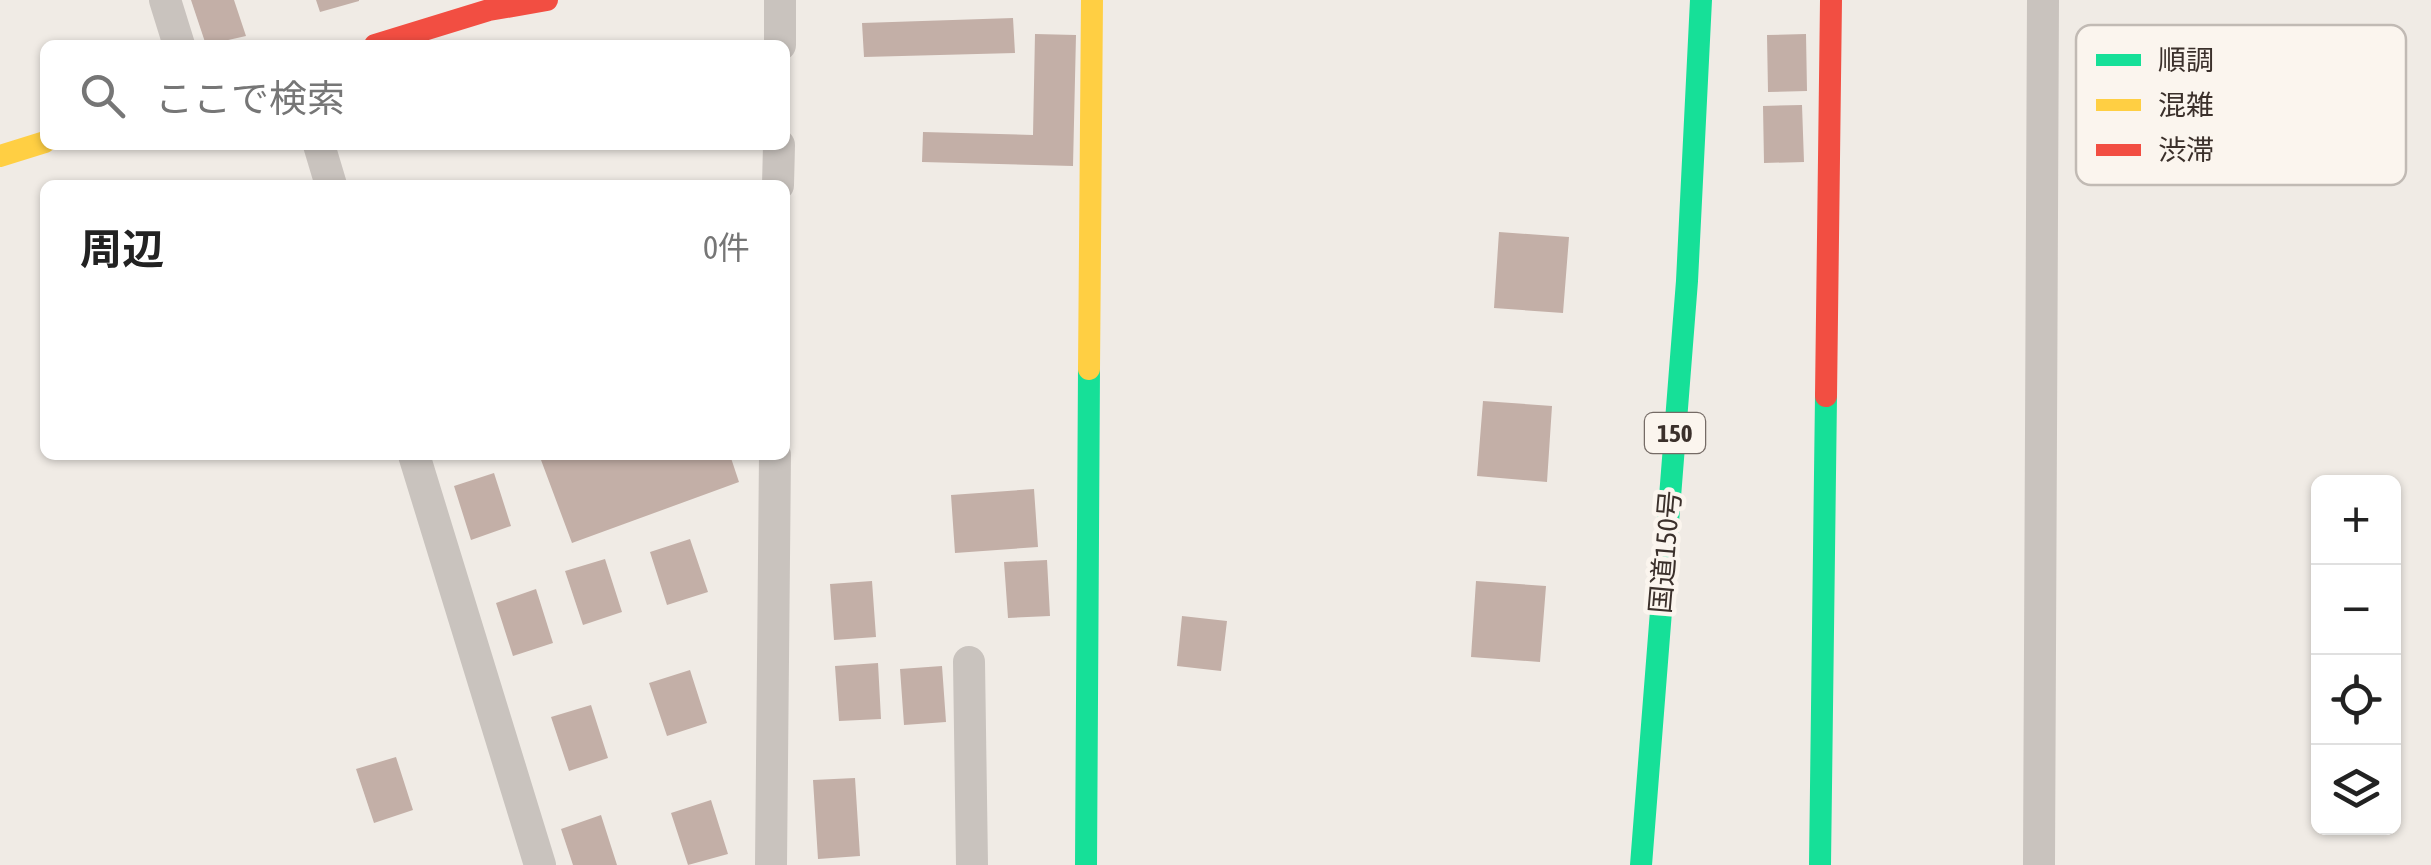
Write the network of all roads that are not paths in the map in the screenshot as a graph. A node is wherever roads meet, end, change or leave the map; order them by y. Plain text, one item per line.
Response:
1 (165, 0) edge
2 (547, 0) edge
3 (780, 0) edge
4 (1092, 0) edge
5 (1701, 0) edge
6 (1831, 0) edge
7 (2043, 0) edge
8 (177, 40) edge
9 (391, 40) edge
10 (780, 40) edge
11 (40, 144) edge
12 (320, 150) edge
13 (779, 150) edge
14 (0, 156) edge
15 (330, 180) edge
16 (778, 180) edge
17 (416, 460) edge
18 (775, 460) edge
19 (969, 662) dead end
20 (540, 865) edge
21 (770, 865) edge
22 (972, 865) edge
23 (1086, 865) edge
24 (1641, 865) edge
25 (1820, 865) edge
26 (2039, 865) edge

1 - 8 street
2 - 9 main road
3 - 10 street
4 - 23 main road
5 - 24 main road, 国道150号 / 150
6 - 25 main road
7 - 26 street
11 - 14 main road
12 - 15 street
13 - 16 street
17 - 20 street
18 - 21 street
19 - 22 street

